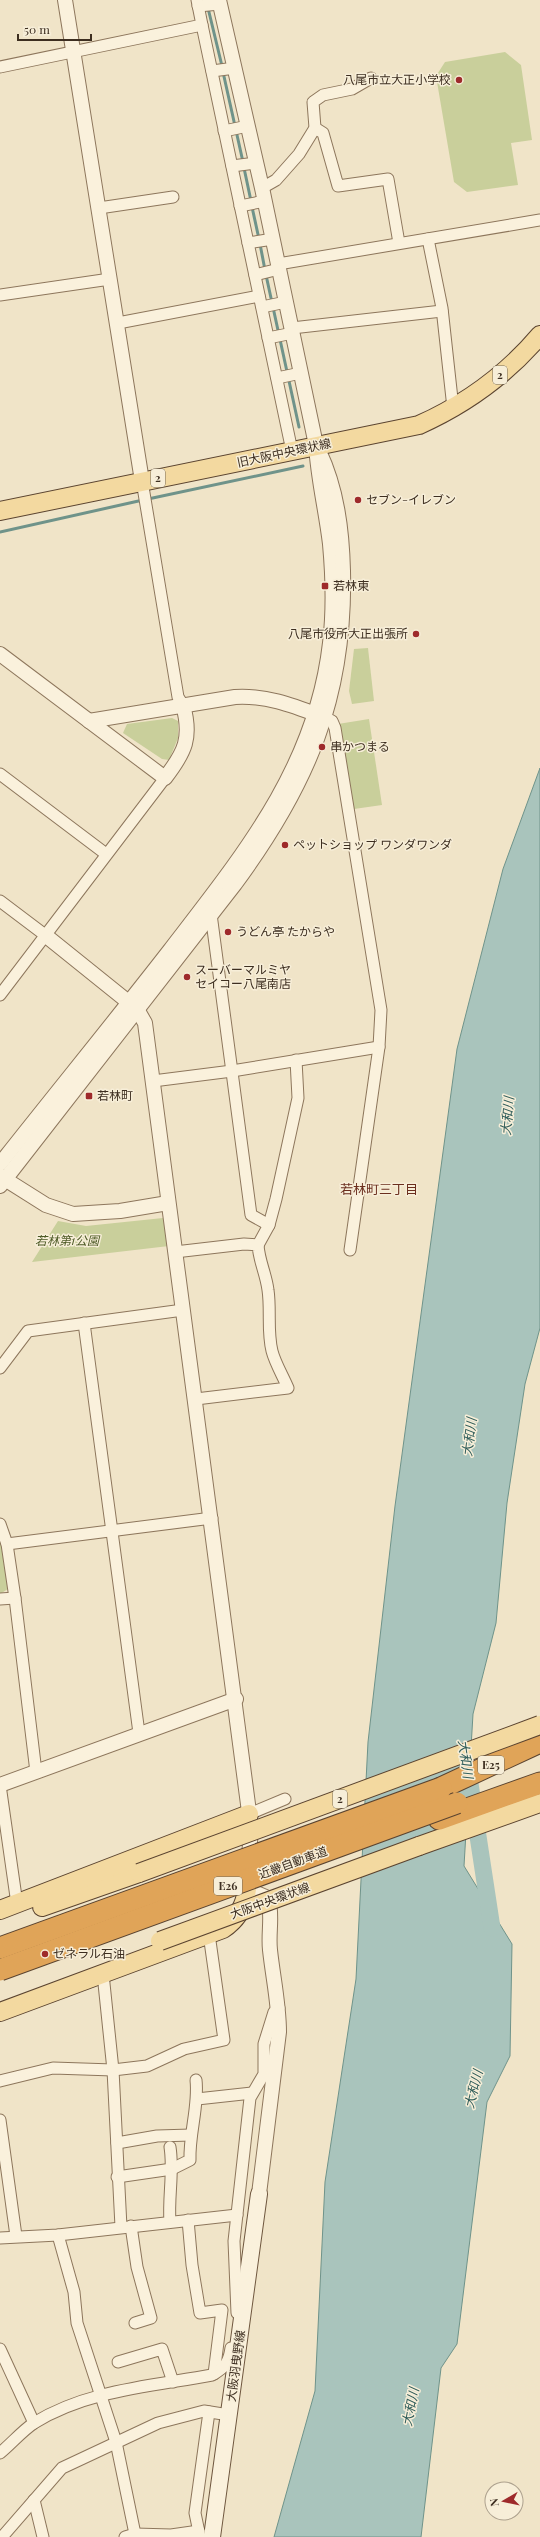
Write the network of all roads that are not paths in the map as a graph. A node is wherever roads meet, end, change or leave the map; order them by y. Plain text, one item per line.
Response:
1 (65, 0) edge
2 (198, 3) edge
3 (217, 3) edge
4 (202, 25) junction
5 (74, 53) junction
6 (0, 67) edge
7 (230, 68) junction
8 (212, 71) junction
9 (371, 78) dead end
10 (243, 127) junction
11 (315, 128) junction
12 (224, 131) junction
13 (252, 163) junction
14 (232, 166) junction
15 (173, 197) dead end
16 (261, 198) junction
17 (240, 206) junction
18 (99, 208) junction
19 (540, 220) edge
20 (428, 238) junction
21 (268, 240) junction
22 (248, 243) junction
23 (399, 243) junction
24 (276, 268) junction
25 (255, 275) junction
26 (110, 279) junction
27 (0, 295) edge
28 (260, 301) junction
29 (281, 303) junction
30 (442, 311) junction
31 (118, 323) junction
32 (289, 332) junction
33 (540, 335) edge
34 (268, 338) junction
35 (296, 374) junction
36 (277, 378) junction
37 (453, 408) junction
38 (316, 445) junction
39 (292, 451) junction
40 (142, 481) junction
41 (0, 511) edge
42 (0, 654) edge
43 (183, 705) junction
44 (320, 716) junction
45 (89, 721) junction
46 (0, 774) edge
47 (165, 778) junction
48 (106, 854) junction
49 (0, 901) edge
50 (211, 914) junction
51 (45, 935) junction
52 (0, 995) edge
53 (133, 1006) junction
54 (379, 1047) junction
55 (296, 1060) junction
56 (232, 1071) junction
57 (153, 1080) junction
58 (1, 1172) edge
59 (168, 1204) junction
60 (269, 1225) junction
61 (258, 1246) junction
62 (350, 1250) dead end
63 (175, 1252) junction
64 (183, 1310) junction
65 (84, 1323) junction
66 (0, 1368) edge
67 (196, 1399) junction
68 (212, 1518) junction
69 (0, 1524) edge
70 (112, 1530) junction
71 (7, 1544) junction
72 (15, 1598) junction
73 (0, 1599) edge
74 (236, 1700) junction
75 (540, 1725) edge
76 (139, 1733) junction
77 (540, 1742) edge
78 (540, 1755) edge
79 (36, 1772) junction
80 (540, 1772) edge
81 (540, 1783) edge
82 (0, 1785) edge
83 (442, 1788) junction
84 (540, 1791) edge
85 (286, 1799) dead end
86 (540, 1803) edge
87 (249, 1814) junction
88 (426, 1823) junction
89 (223, 1888) junction
90 (247, 1889) junction
91 (152, 1893) junction
92 (17, 1904) junction
93 (0, 1910) edge
94 (0, 1922) edge
95 (209, 1934) junction
96 (0, 1940) edge
97 (0, 1948) edge
98 (0, 1972) edge
99 (104, 1974) junction
100 (0, 2002) edge
101 (279, 2008) junction
102 (0, 2012) edge
103 (113, 2070) junction
104 (196, 2080) dead end
105 (0, 2082) edge
106 (252, 2093) junction
107 (197, 2099) junction
108 (0, 2120) edge
109 (191, 2135) junction
110 (116, 2143) junction
111 (2, 2144) edge
112 (170, 2147) dead end
113 (172, 2169) junction
114 (117, 2177) junction
115 (259, 2194) joint
116 (236, 2215) junction
117 (188, 2220) junction
118 (170, 2222) junction
119 (126, 2227) junction
120 (58, 2235) junction
121 (16, 2236) junction
122 (0, 2238) edge
123 (135, 2324) dead end
124 (238, 2332) junction
125 (0, 2349) edge
126 (118, 2362) dead end
127 (214, 2374) junction
128 (172, 2382) junction
129 (100, 2395) junction
130 (209, 2412) junction
131 (229, 2415) junction
132 (34, 2423) junction
133 (116, 2442) junction
134 (0, 2454) edge
135 (34, 2500) junction
136 (130, 2535) edge
137 (204, 2535) edge
138 (2, 2537) edge
139 (43, 2537) edge

1 - 5 street
2 - 3 street
2 - 4 street
3 - 7 street
4 - 5 street
4 - 8 street
5 - 6 street
5 - 18 street
7 - 8 street
7 - 10 street
8 - 12 street
9 - 11 street
10 - 12 street
10 - 13 street
11 - 16 street
11 - 23 street
12 - 14 street
13 - 14 street
13 - 16 street
14 - 17 street
15 - 18 street
16 - 17 street
16 - 21 street
17 - 22 street
18 - 26 street
19 - 20 street
20 - 23 street
20 - 30 street
21 - 22 street
21 - 24 street
22 - 25 street
23 - 24 street
24 - 25 street
24 - 29 street
25 - 28 street
26 - 27 street
26 - 31 street
28 - 29 street
28 - 31 street
28 - 34 street
29 - 32 street
30 - 32 street
30 - 37 street
31 - 40 street
32 - 34 street
32 - 35 street
33 - 37 main road, 旧大阪中央環状線 / 2
34 - 36 street
35 - 36 street
35 - 38 street
36 - 39 street
37 - 38 main road, 旧大阪中央環状線 / 2
38 - 39 main road, 旧大阪中央環状線 / 2
38 - 44 street
39 - 40 main road, 旧大阪中央環状線 / 2
40 - 41 main road, 旧大阪中央環状線 / 2
40 - 43 street
42 - 45 street
43 - 44 street
43 - 45 street
43 - 47 street
44 - 50 street
44 - 53 street
44 - 54 street
45 - 47 street
46 - 48 street
47 - 48 street
48 - 51 street
49 - 51 street
50 - 53 street
50 - 56 street
51 - 52 street
51 - 53 street
53 - 57 street
53 - 58 street
54 - 55 street
54 - 62 street
55 - 56 street
55 - 60 street
56 - 57 street
56 - 60 street
57 - 59 street
58 - 59 street
59 - 63 street
60 - 61 street
61 - 63 street
61 - 67 street
63 - 64 street
64 - 65 street
64 - 67 street
65 - 66 street
65 - 70 street
67 - 68 street
68 - 70 street
68 - 74 street
69 - 71 street
70 - 71 street
70 - 76 street
71 - 72 street
72 - 73 street
72 - 79 street
74 - 76 street
74 - 87 street
75 - 94 main road, 2, bridge
76 - 79 street
77 - 83 highway, E25
78 - 83 highway, 近畿自動車道 / E26
79 - 82 street
80 - 89 highway, 近畿自動車道 / E26, bridge
81 - 88 highway, E26
82 - 92 street
83 - 91 highway, 近畿自動車道 / E26, bridge
84 - 88 highway, E26
85 - 87 street
86 - 100 main road, 大阪中央環状線, bridge
87 - 90 street
87 - 92 main road
88 - 89 highway, E26, bridge
89 - 98 highway, 近畿自動車道 / E26, bridge
90 - 95 main road
90 - 101 street
91 - 96 highway, bridge
91 - 97 highway, 近畿自動車道 / E26, bridge
92 - 93 main road
95 - 99 main road
95 - 103 street
99 - 102 main road
99 - 103 street
101 - 106 street
101 - 115 street
103 - 105 street
103 - 110 street
104 - 107 street
106 - 107 street
106 - 116 street
107 - 109 street
108 - 111 street
109 - 110 street
109 - 113 street
110 - 114 street
111 - 121 street
112 - 113 street
113 - 114 street
113 - 118 street
114 - 119 street
115 - 124 main road, 大阪羽曳野線
116 - 117 street
116 - 124 street
117 - 118 street
117 - 127 street
118 - 119 street
119 - 120 street
119 - 123 street
120 - 121 street
120 - 129 street
121 - 122 street
124 - 127 street
124 - 131 main road, 大阪羽曳野線
125 - 132 street
126 - 128 street
127 - 128 street
128 - 129 street
129 - 132 street
129 - 133 street
130 - 131 street
130 - 133 street
130 - 137 street
131 - 137 main road, 大阪羽曳野線
132 - 134 street
133 - 135 street
133 - 136 street
135 - 138 street
135 - 139 street
136 - 137 street

